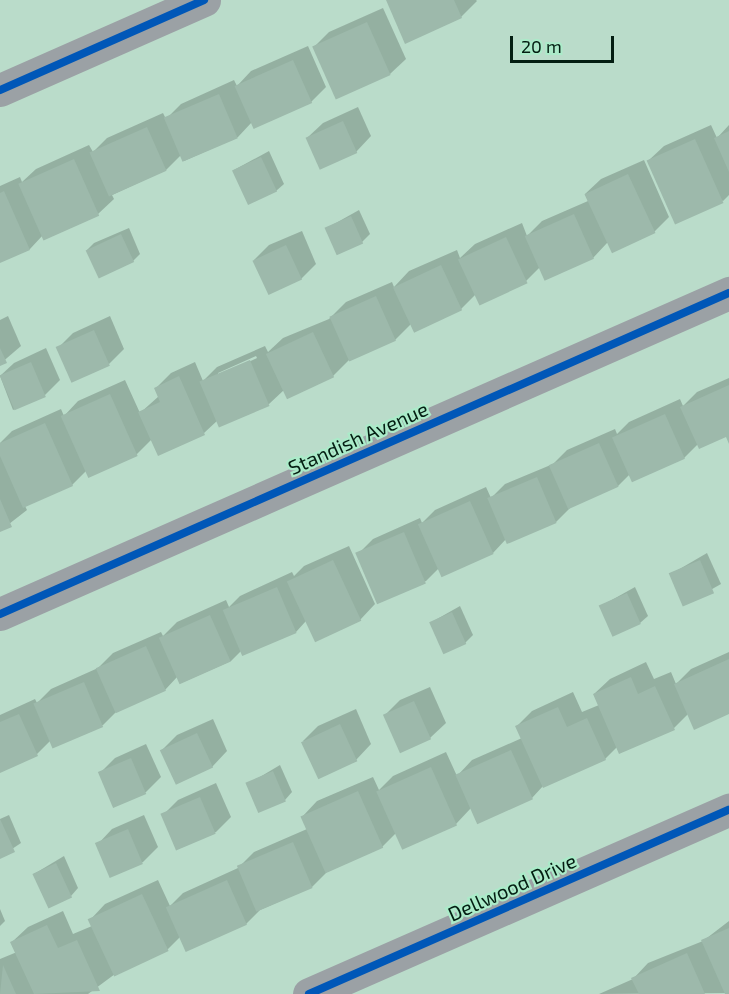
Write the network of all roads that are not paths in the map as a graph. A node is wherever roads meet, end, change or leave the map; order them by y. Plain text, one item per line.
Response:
1 (204, 0) edge
2 (0, 90) edge
3 (729, 293) edge
4 (0, 614) edge
5 (729, 810) edge
6 (309, 994) edge

1 - 2 street
3 - 4 street, Standish Avenue
5 - 6 street, Dellwood Drive

